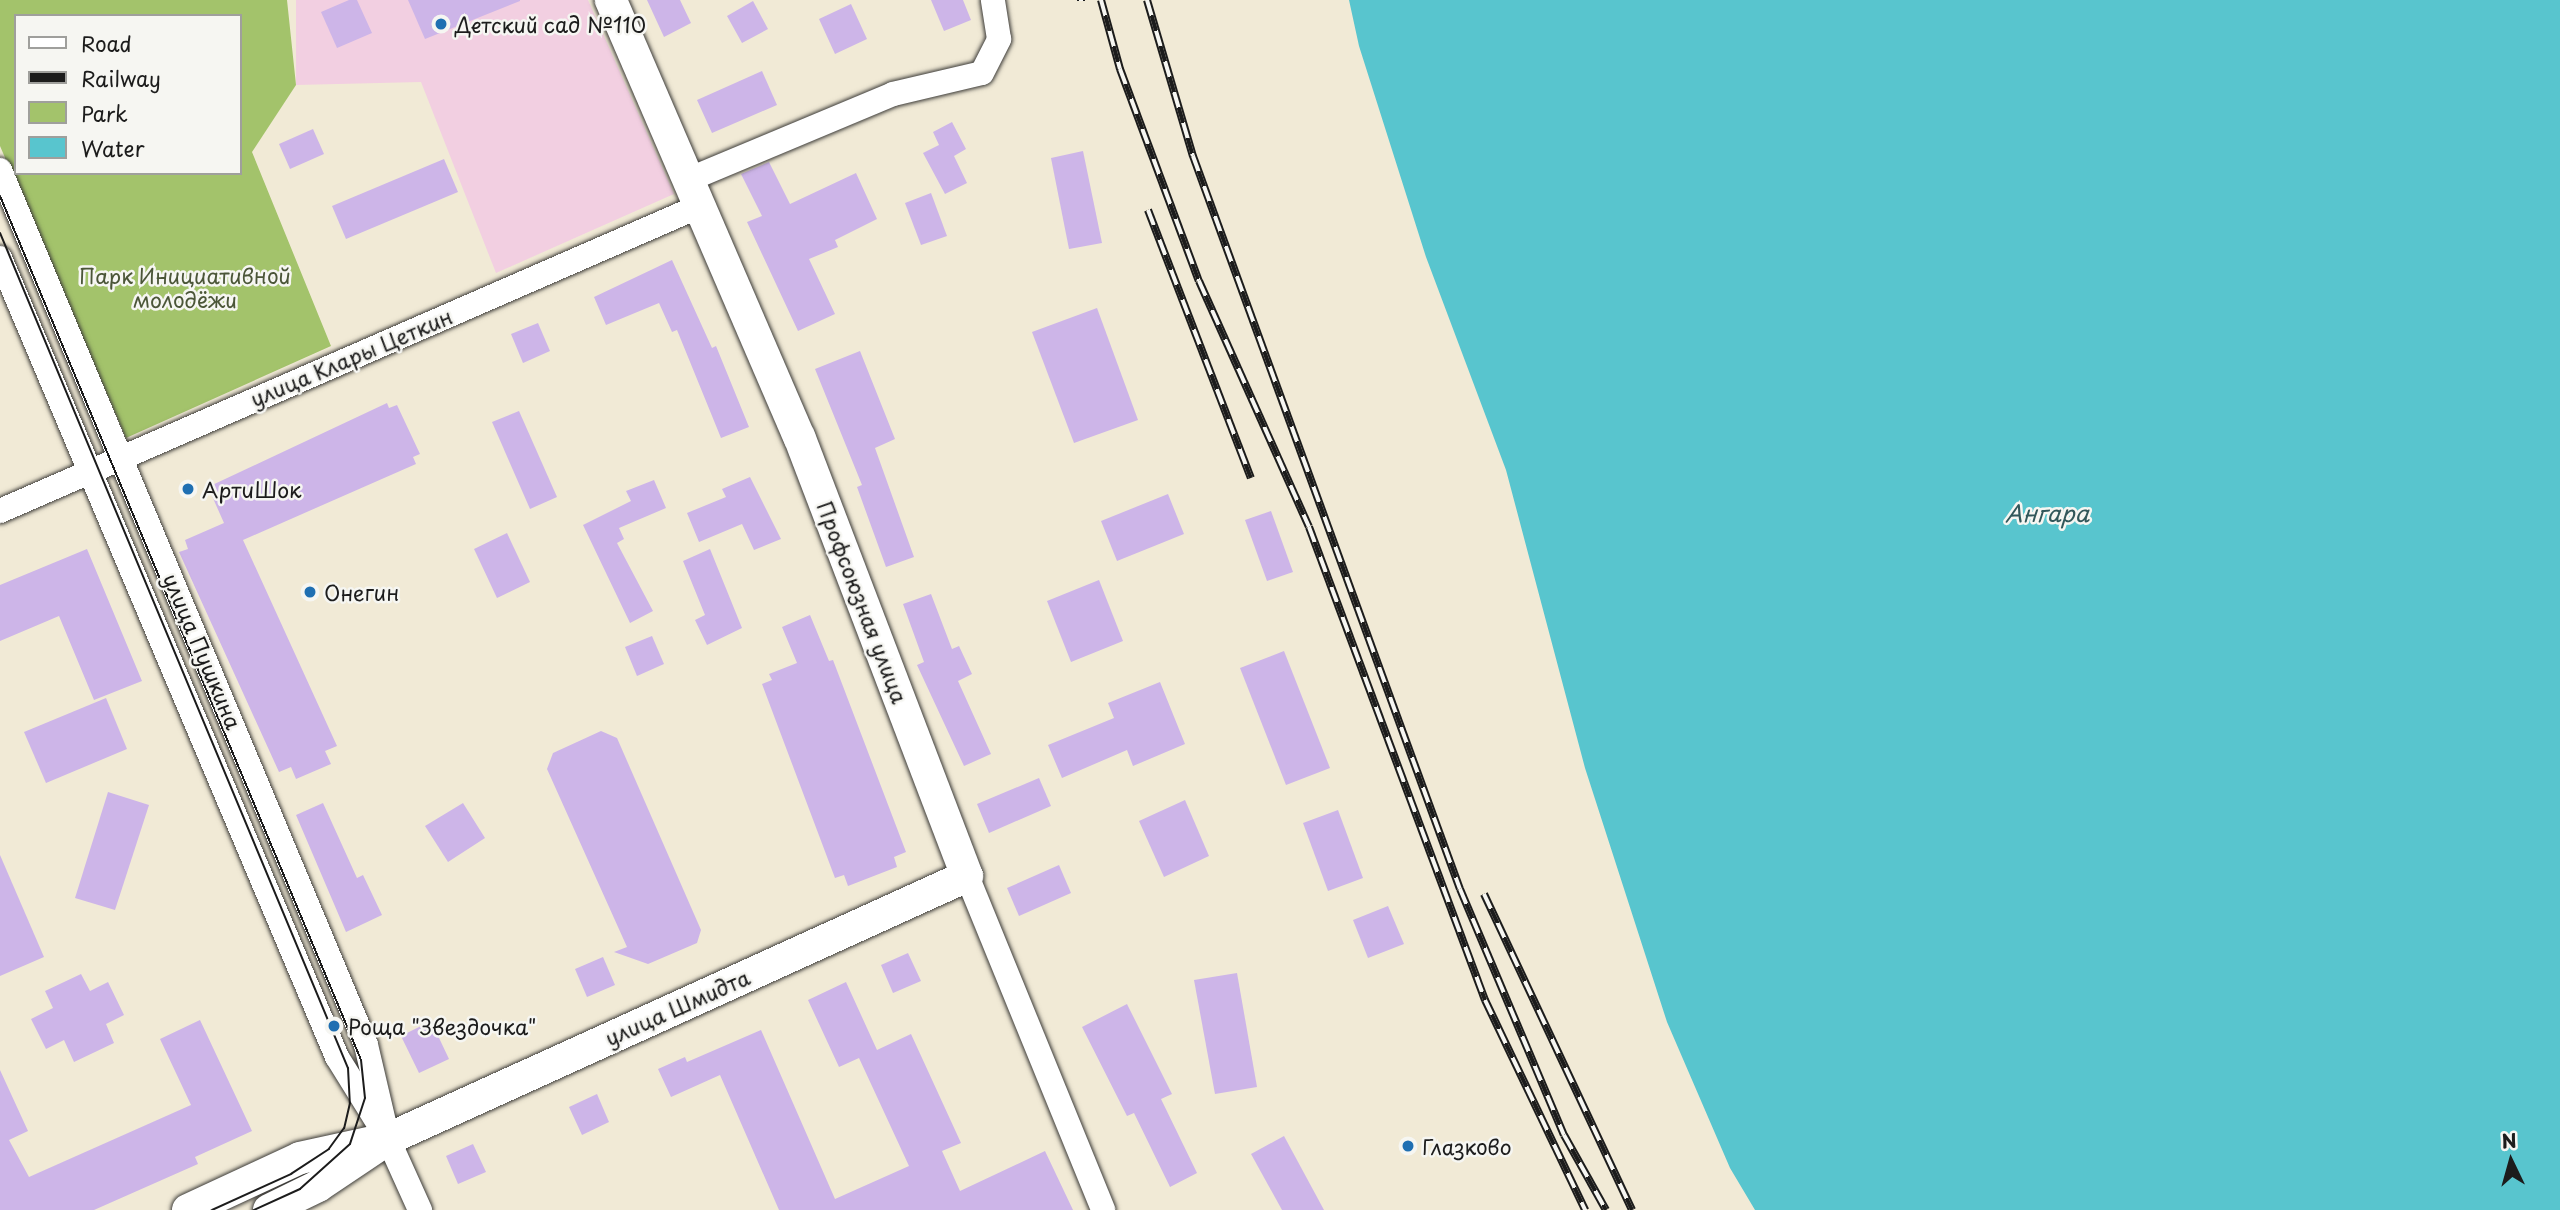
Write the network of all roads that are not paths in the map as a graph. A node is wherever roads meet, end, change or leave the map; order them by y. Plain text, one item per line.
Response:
1 (611, 0) edge
2 (993, 0) edge
3 (0, 170) edge
4 (696, 192) junction
5 (0, 258) edge
6 (122, 456) junction
7 (89, 470) junction
8 (0, 511) edge
9 (967, 876) junction
10 (388, 1139) junction
11 (188, 1210) edge
12 (269, 1210) edge
13 (420, 1210) edge
14 (1103, 1210) edge

1 - 4 street, Профсоюзная улица
2 - 4 street, улица Клары Цеткин
3 - 6 street, улица Пушкина
4 - 6 street, улица Клары Цеткин
4 - 9 street, Профсоюзная улица
5 - 7 street, улица Пушкина
6 - 7 street, улица Клары Цеткин
6 - 10 street, улица Пушкина
7 - 8 street, улица Клары Цеткин
7 - 10 street, улица Пушкина
9 - 10 street, улица Шмидта
9 - 14 street, Профсоюзная улица
10 - 11 street, улица Шмидта
10 - 12 street, улица Шмидта
10 - 13 street, улица Пушкина

